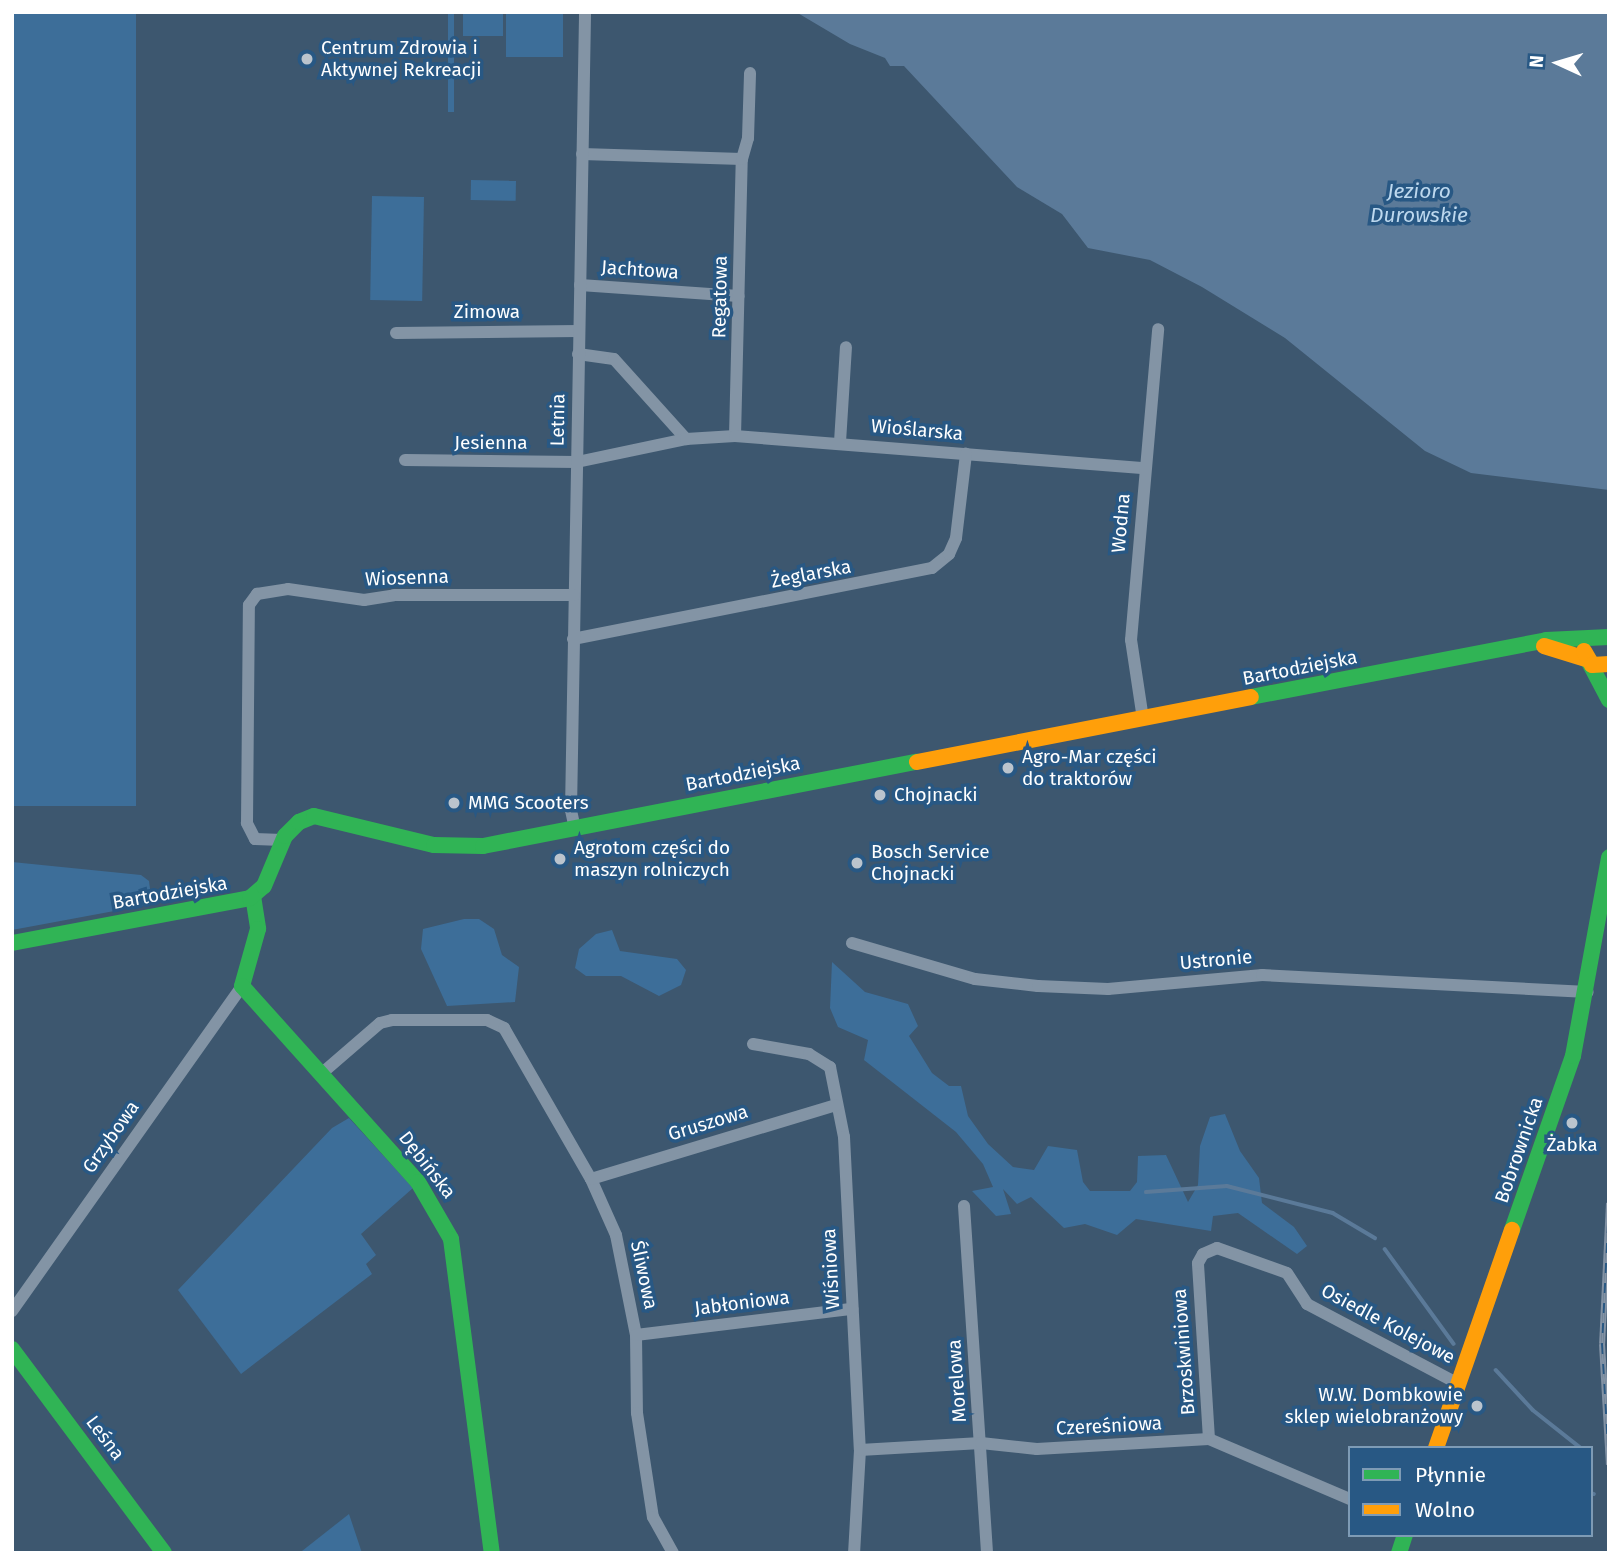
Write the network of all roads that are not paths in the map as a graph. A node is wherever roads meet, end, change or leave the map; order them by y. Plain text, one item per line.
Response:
1 (585, 12) edge
2 (750, 73) dead end
3 (582, 155) junction
4 (742, 159) junction
5 (580, 285) junction
6 (739, 296) junction
7 (1158, 329) dead end
8 (579, 331) junction
9 (396, 333) dead end
10 (846, 347) dead end
11 (578, 354) junction
12 (736, 436) junction
13 (686, 439) junction
14 (840, 442) junction
15 (966, 454) junction
16 (404, 460) dead end
17 (577, 462) junction
18 (1145, 468) junction
19 (574, 595) junction
20 (1603, 636) edge
21 (573, 639) junction
22 (1527, 646) junction
23 (1587, 661) junction
24 (1608, 664) edge
25 (1605, 693) edge
26 (1143, 719) junction
27 (575, 829) junction
28 (282, 840) junction
29 (1609, 857) edge
30 (253, 896) junction
31 (12, 943) edge
32 (852, 943) dead end
33 (242, 986) junction
34 (1588, 992) junction
35 (752, 1044) dead end
36 (321, 1074) junction
37 (836, 1105) junction
38 (592, 1179) junction
39 (964, 1206) dead end
40 (1198, 1263) joint
41 (852, 1309) junction
42 (12, 1311) edge
43 (636, 1335) junction
44 (12, 1349) edge
45 (1459, 1384) junction
46 (1209, 1439) junction
47 (981, 1443) junction
48 (1437, 1446) edge
49 (860, 1450) junction
50 (1348, 1498) edge
51 (164, 1553) edge
52 (492, 1553) edge
53 (673, 1553) edge
54 (854, 1553) edge
55 (987, 1553) edge

1 - 3 street, Letnia
2 - 4 street, Regatowa
3 - 4 street
3 - 5 street, Letnia
4 - 6 street, Regatowa
5 - 6 street, Jachtowa
5 - 8 street, Letnia
6 - 12 street, Regatowa
7 - 18 street, Wodna
8 - 9 street, Zimowa
8 - 11 street, Letnia
10 - 14 street
11 - 13 street
11 - 17 street, Letnia
12 - 13 street, Wioślarska
12 - 14 street, Wioślarska
13 - 17 street, Wioślarska
14 - 15 street, Wioślarska
15 - 18 street, Wioślarska
15 - 21 street, Żeglarska
16 - 17 street, Jesienna
17 - 19 street, Letnia
18 - 26 street, Wodna
19 - 21 street, Letnia
19 - 28 street, Wiosenna
20 - 22 street, Bartodziejska
20 - 23 street
21 - 27 street, Letnia
22 - 23 street, Bartodziejska
22 - 26 street, Bartodziejska
23 - 24 street, Bartodziejska
23 - 25 street
24 - 25 street
26 - 27 street, Bartodziejska
27 - 28 street, Bartodziejska
28 - 30 street, Bartodziejska
29 - 34 street, Bobrownicka
30 - 31 street, Bartodziejska
30 - 33 street
32 - 34 street, Ustronie
33 - 36 street, Dębińska
33 - 42 street, Grzybowa
34 - 45 street, Bobrownicka
35 - 37 street, Wiśniowa
36 - 38 street, Śliwowa
36 - 52 street, Dębińska
37 - 38 street, Gruszowa
37 - 41 street, Wiśniowa
38 - 43 street, Śliwowa
39 - 47 street, Morelowa
40 - 45 street, Osiedle Kolejowe
40 - 46 street, Brzoskwiniowa
41 - 43 street, Jabłoniowa
41 - 49 street, Wiśniowa
43 - 53 street, Śliwowa
44 - 51 street, Leśna
45 - 48 street, Bobrownicka
46 - 47 street, Czereśniowa
46 - 50 street, Czereśniowa
47 - 49 street, Czereśniowa
47 - 55 street, Morelowa
49 - 54 street, Wiśniowa

